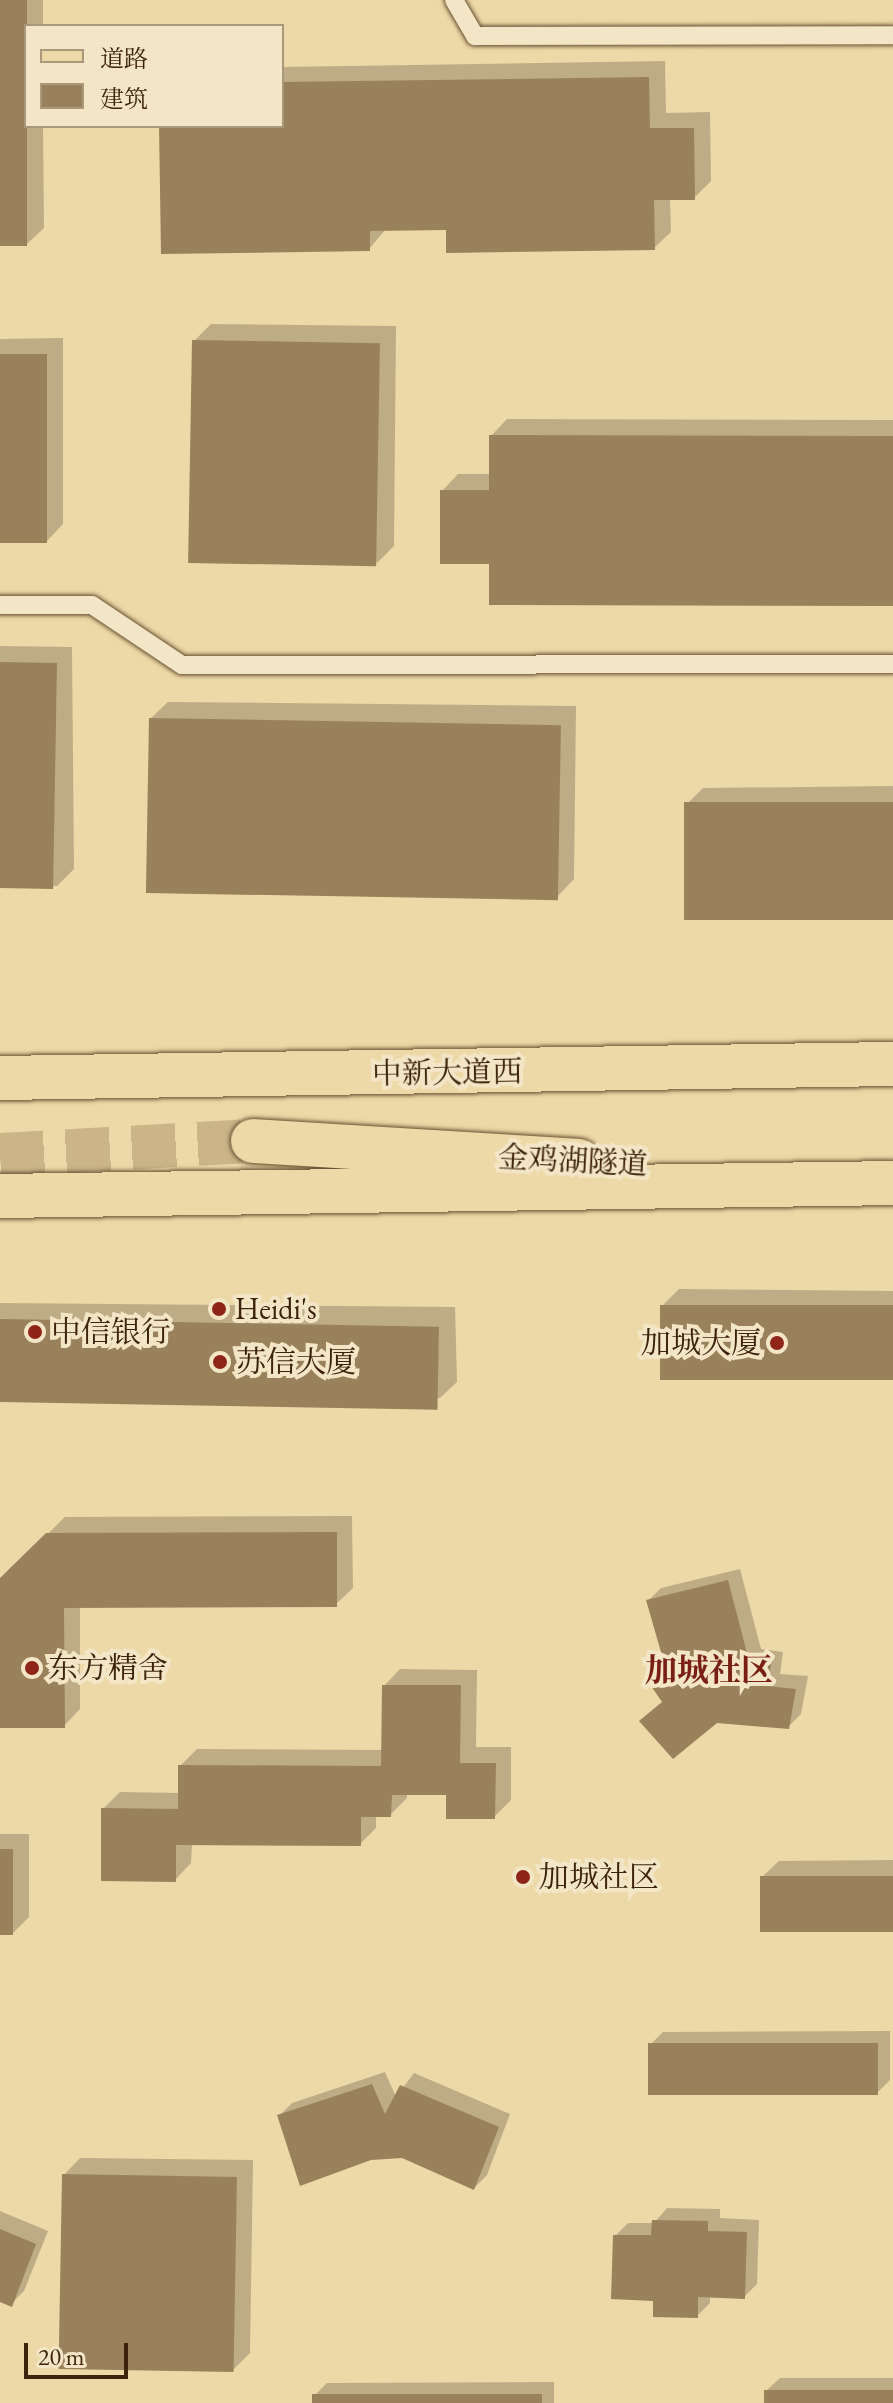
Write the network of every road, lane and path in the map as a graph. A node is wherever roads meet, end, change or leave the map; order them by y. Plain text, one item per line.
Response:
1 (454, 0) edge
2 (893, 35) edge
3 (0, 605) edge
4 (893, 664) edge
5 (893, 1064) edge
6 (0, 1078) edge
7 (253, 1141) tunnel mouth
8 (893, 1181) edge
9 (0, 1196) edge

1 - 2 lane
3 - 4 lane
5 - 6 main road, 中新大道西
7 - 8 main road, 金鸡湖隧道
8 - 9 main road

